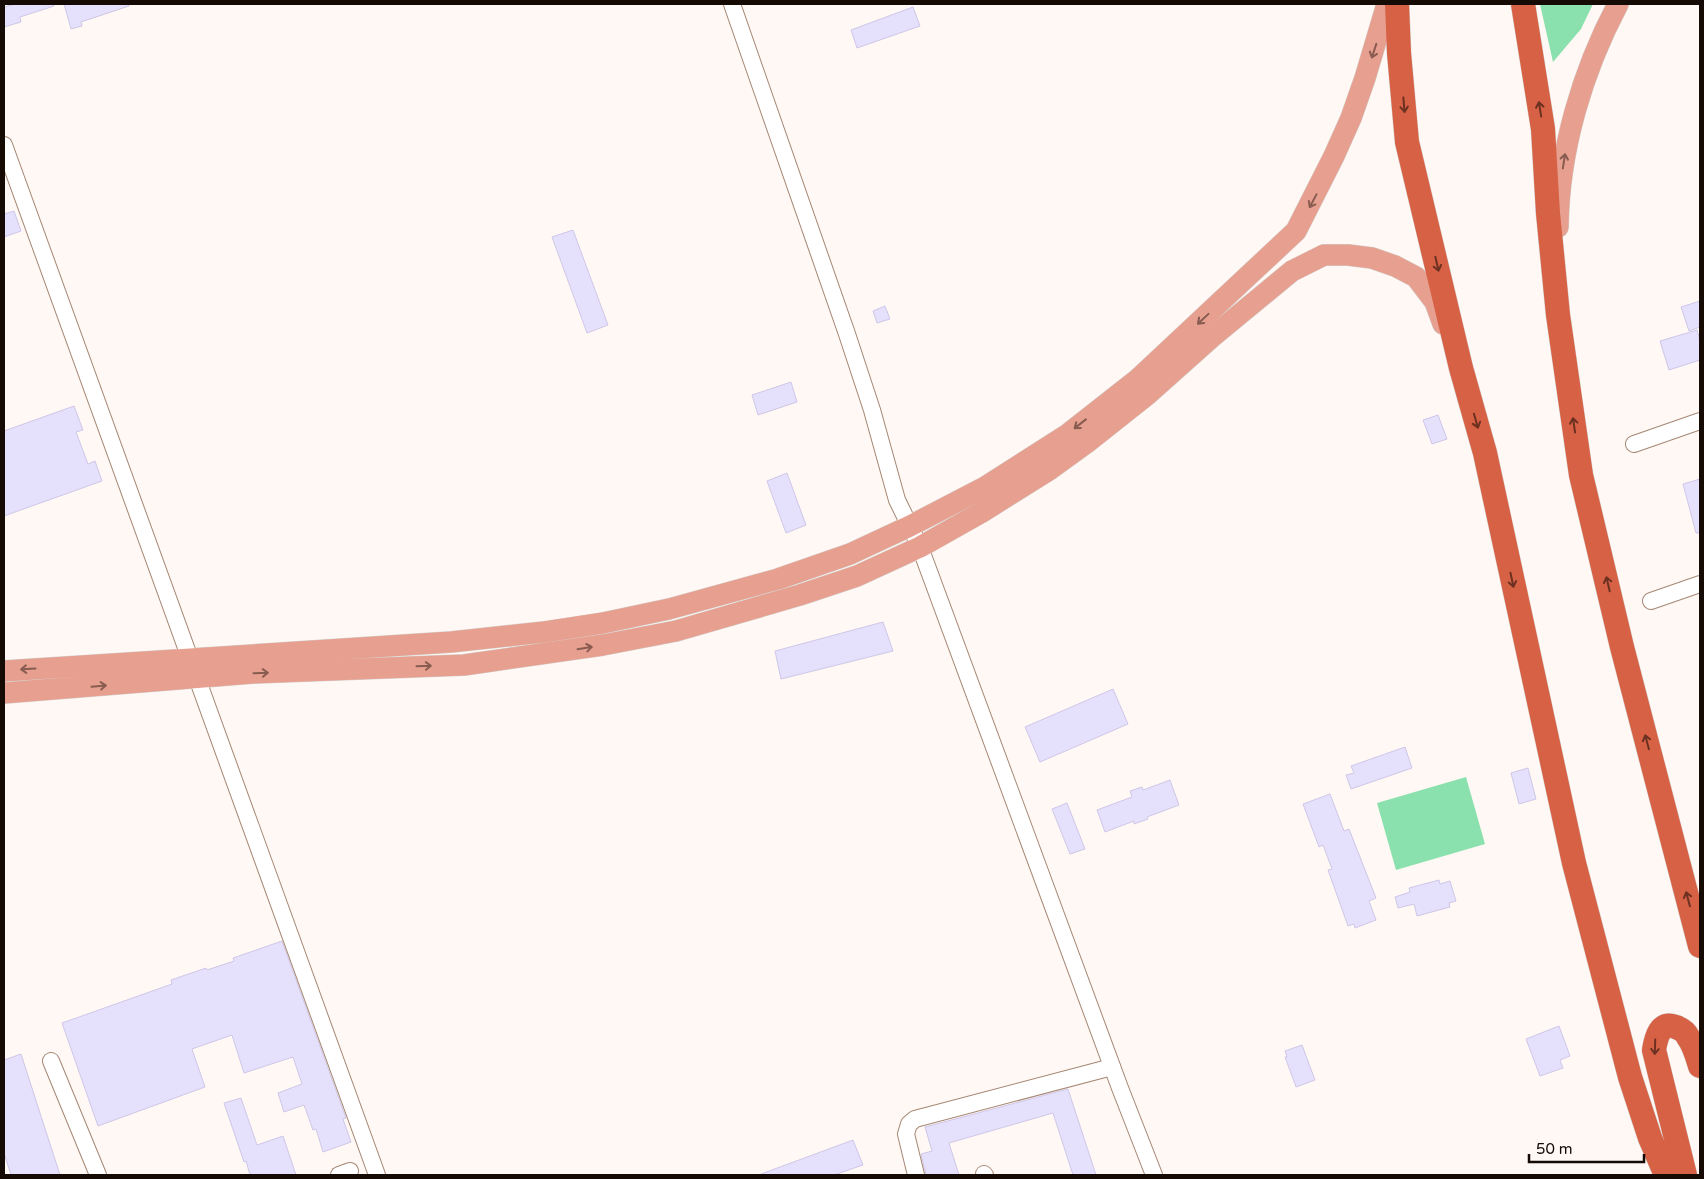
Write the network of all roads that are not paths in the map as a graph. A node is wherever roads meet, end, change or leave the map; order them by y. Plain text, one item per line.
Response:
1 (732, 4) edge
2 (1387, 4) edge
3 (1397, 4) edge
4 (1523, 4) edge
5 (1618, 4) edge
6 (4, 145) edge
7 (1558, 315) junction
8 (1460, 368) junction
9 (1700, 421) edge
10 (1634, 444) dead end
11 (910, 526) junction
12 (920, 547) junction
13 (1700, 584) edge
14 (1651, 601) dead end
15 (191, 658) junction
16 (4, 671) edge
17 (196, 678) junction
18 (4, 694) edge
19 (1700, 946) edge
20 (51, 1061) dead end
21 (1700, 1066) edge
22 (1112, 1067) junction
23 (360, 1171) edge
24 (98, 1175) edge
25 (916, 1175) edge
26 (1154, 1175) edge
27 (1666, 1175) edge
28 (1685, 1175) edge

1 - 11 street
2 -> 11 main road
3 -> 8 highway
7 -> 4 highway
7 -> 5 main road
6 - 15 street
19 -> 7 highway
8 - 12 main road
8 -> 27 highway
9 - 10 street
11 - 12 street
11 - 15 main road
17 -> 12 main road
12 - 22 street
13 - 14 street
15 -> 16 main road
15 - 17 street
18 -> 17 main road
17 - 23 street
20 - 24 street
21 -> 28 highway
22 - 25 street
22 - 26 street

